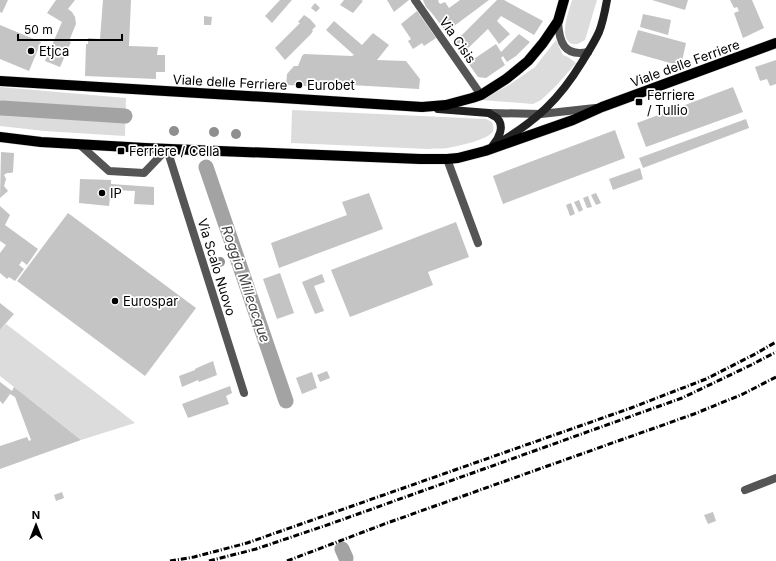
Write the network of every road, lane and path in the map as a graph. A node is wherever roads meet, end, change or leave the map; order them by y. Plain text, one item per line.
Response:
1 (415, 0) edge
2 (564, 0) edge
3 (607, 0) edge
4 (558, 21) junction
5 (776, 43) edge
6 (588, 52) junction
7 (0, 81) edge
8 (481, 95) junction
9 (422, 107) junction
10 (602, 107) junction
11 (489, 113) junction
12 (541, 114) junction
13 (0, 137) edge
14 (79, 144) junction
15 (168, 149) junction
16 (485, 151) junction
17 (447, 159) junction
18 (478, 243) dead end
19 (244, 393) dead end
20 (776, 478) edge
21 (745, 490) dead end

1 - 8 street, Via Cisis
2 - 4 main road, Viale delle Ferriere
3 - 6 main road
4 - 6 street
4 - 8 main road, Viale delle Ferriere
5 - 10 main road, Viale delle Ferriere
6 - 12 main road
7 - 9 main road, Viale delle Ferriere
8 - 9 main road, Viale delle Ferriere
9 - 11 main road
10 - 12 street, Viale delle Ferriere
10 - 16 main road, Viale delle Ferriere
11 - 12 street, Viale delle Ferriere
11 - 16 main road
12 - 16 main road, Viale delle Ferriere
13 - 14 main road, Viale delle Ferriere
14 - 15 main road, Viale delle Ferriere
14 - 15 street
15 - 17 main road, Viale delle Ferriere
15 - 19 street, Via Scalo Nuovo
16 - 17 main road, Viale delle Ferriere
17 - 18 street
20 - 21 street

